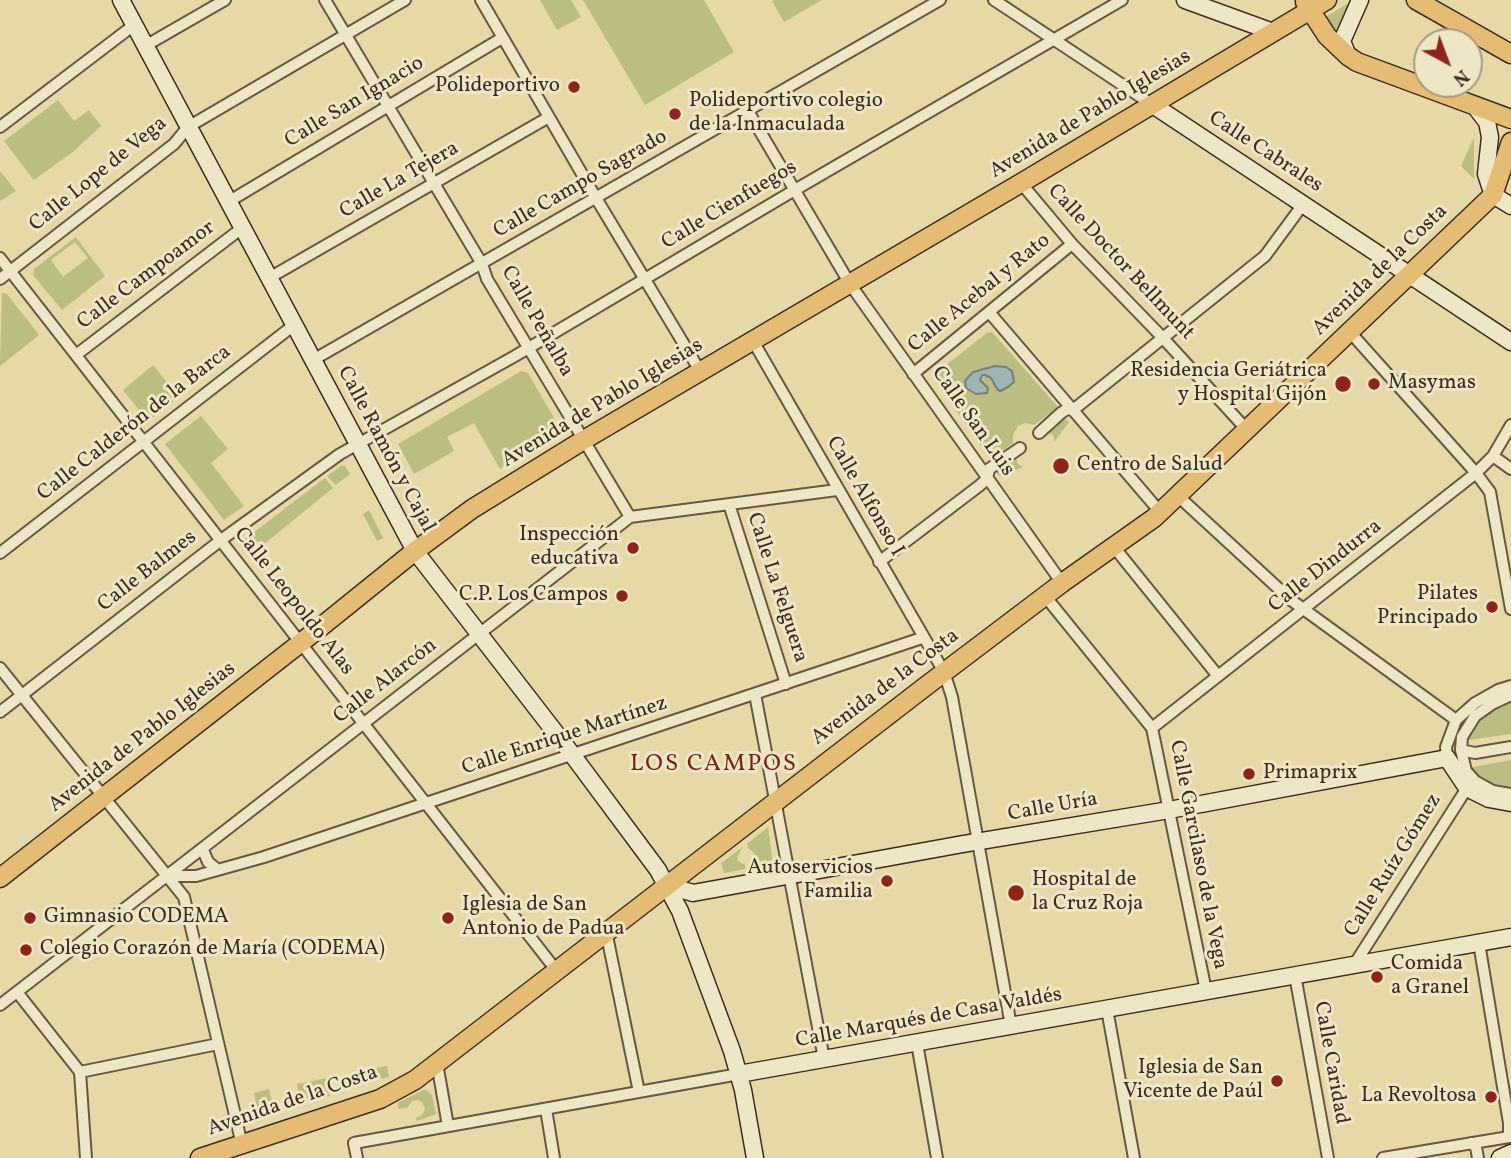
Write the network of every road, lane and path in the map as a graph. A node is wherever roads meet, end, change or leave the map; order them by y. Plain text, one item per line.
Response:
1 (121, 0) edge
2 (225, 0) edge
3 (326, 0) edge
4 (405, 0) edge
5 (481, 0) edge
6 (940, 0) edge
7 (994, 0) edge
8 (1122, 0) edge
9 (1185, 0) edge
10 (1327, 0) edge
11 (1360, 0) edge
12 (1416, 0) edge
13 (1307, 5) edge
14 (134, 24) junction
15 (1273, 32) junction
16 (347, 34) junction
17 (502, 37) junction
18 (1055, 40) junction
19 (145, 46) junction
20 (1511, 54) edge
21 (1348, 56) junction
22 (1153, 105) junction
23 (389, 106) junction
24 (1477, 108) junction
25 (748, 111) junction
26 (549, 117) junction
27 (1511, 120) edge
28 (0, 127) edge
29 (188, 127) junction
30 (1511, 142) edge
31 (1021, 183) junction
32 (434, 184) junction
33 (793, 191) junction
34 (1493, 195) junction
35 (596, 198) junction
36 (228, 202) junction
37 (1304, 204) junction
38 (1511, 206) edge
39 (242, 228) junction
40 (1072, 244) junction
41 (0, 258) edge
42 (482, 264) junction
43 (10, 271) junction
44 (1410, 274) junction
45 (269, 278) junction
46 (0, 279) edge
47 (644, 279) junction
48 (850, 284) junction
49 (989, 312) junction
50 (294, 325) junction
51 (1350, 332) junction
52 (1163, 338) junction
53 (753, 341) junction
54 (1511, 342) edge
55 (528, 348) junction
56 (76, 355) junction
57 (313, 360) junction
58 (701, 371) junction
59 (913, 374) junction
60 (1073, 410) junction
61 (1511, 425) edge
62 (1247, 430) junction
63 (1039, 433) dead end
64 (582, 441) junction
65 (144, 442) junction
66 (357, 444) junction
67 (1020, 448) dead end
68 (1493, 456) junction
69 (1511, 469) edge
70 (1476, 473) junction
71 (987, 479) junction
72 (837, 490) junction
73 (1178, 496) junction
74 (729, 504) junction
75 (1161, 513) junction
76 (630, 517) junction
77 (221, 540) junction
78 (1114, 547) junction
79 (415, 551) junction
80 (0, 553) edge
81 (879, 562) junction
82 (1062, 583) junction
83 (1045, 596) junction
84 (1303, 609) junction
85 (1511, 609) edge
86 (478, 635) junction
87 (922, 638) junction
88 (301, 643) junction
89 (0, 668) edge
90 (944, 673) junction
91 (1218, 676) junction
92 (786, 684) junction
93 (1511, 686) edge
94 (755, 694) junction
95 (22, 695) junction
96 (1511, 695) edge
97 (0, 712) edge
98 (1456, 720) junction
99 (364, 723) junction
100 (1152, 728) junction
101 (1511, 747) edge
102 (1454, 754) junction
103 (573, 755) junction
104 (1467, 788) junction
105 (1511, 794) edge
106 (105, 797) junction
107 (775, 802) junction
108 (1511, 803) edge
109 (425, 804) junction
110 (1169, 810) junction
111 (979, 841) junction
112 (203, 850) junction
113 (218, 870) junction
114 (167, 876) junction
115 (788, 876) junction
116 (0, 878) edge
117 (666, 885) junction
118 (606, 931) junction
119 (1511, 937) edge
120 (1479, 943) junction
121 (1354, 965) junction
122 (556, 970) junction
123 (1295, 975) junction
124 (1206, 991) junction
125 (17, 992) junction
126 (0, 1005) edge
127 (1107, 1009) junction
128 (1011, 1026) junction
129 (917, 1043) junction
130 (218, 1044) junction
131 (824, 1059) junction
132 (437, 1063) junction
133 (80, 1072) junction
134 (738, 1074) junction
135 (639, 1092) junction
136 (546, 1109) junction
137 (449, 1126) junction
138 (1471, 1143) junction
139 (1510, 1143) edge
140 (242, 1145) junction
141 (86, 1158) edge
142 (200, 1158) edge
143 (357, 1158) edge
144 (554, 1158) edge
145 (755, 1158) edge
146 (937, 1158) edge
147 (1134, 1158) edge
148 (1328, 1158) edge
149 (1383, 1158) edge
150 (1478, 1158) edge
151 (1500, 1158) edge

1 - 14 street, Calle Ramón y Cajal
2 - 19 street
3 - 16 street, Calle Peñalba
4 - 16 street, Calle Lope de Vega
5 - 17 street
6 - 25 street, Calle Campo Sagrado
7 - 18 street, Calle Cabrales
8 - 18 street, Calle Cienfuegos
9 - 15 street
10 - 13 main road, Avenida de Pablo Iglesias
11 - 21 street
12 - 20 main road
13 - 15 main road, Avenida de Pablo Iglesias
13 - 21 main road
14 - 19 street, Calle Ramón y Cajal
14 - 28 street
15 - 22 main road, Avenida de Pablo Iglesias
16 - 23 street, Calle Peñalba
16 - 29 street, Calle Lope de Vega
17 - 23 street, Calle San Ignacio
17 - 26 street
18 - 22 street, Calle Cabrales
18 - 33 street, Calle Cienfuegos
19 - 29 street, Calle Ramón y Cajal
21 - 24 main road
22 - 31 main road, Avenida de Pablo Iglesias
22 - 37 street, Calle Cabrales
23 - 32 street, Calle Peñalba
23 - 36 street, Calle San Ignacio
24 - 27 main road
24 - 34 street
25 - 33 street, Calle San Luis
25 - 35 street, Calle Campo Sagrado
26 - 32 street, Calle La Tejera
26 - 35 street
29 - 36 street, Calle Ramón y Cajal
29 - 43 street, Calle Lope de Vega
30 - 34 main road, Avenida de la Costa
31 - 40 street, Calle Doctor Bellmunt
31 - 48 main road, Avenida de Pablo Iglesias
32 - 42 street, Calle Peñalba
32 - 45 street, Calle La Tejera
33 - 47 street, Calle Cienfuegos
33 - 48 street, Calle San Luis
34 - 38 street
34 - 44 main road, Avenida de la Costa
35 - 42 street, Calle Campo Sagrado
35 - 47 street
36 - 39 street, Calle Ramón y Cajal
37 - 44 street, Calle Cabrales
37 - 52 street
39 - 45 street, Calle Ramón y Cajal
39 - 56 street, Calle Campoamor
40 - 49 street, Calle Acebal y Rato
40 - 52 street, Calle Doctor Bellmunt
41 - 43 street, Calle Leopoldo Alas
42 - 55 street, Calle Peñalba
42 - 57 street, Calle Campo Sagrado
43 - 46 street, Calle Lope de Vega
43 - 56 street, Calle Leopoldo Alas
44 - 51 main road, Avenida de la Costa
44 - 54 street, Calle Cabrales
45 - 50 street, Calle Ramón y Cajal
47 - 55 street, Calle Cienfuegos
47 - 58 street
48 - 53 main road, Avenida de Pablo Iglesias
48 - 59 street, Calle San Luis
49 - 59 street, Calle Acebal y Rato
49 - 60 street
50 - 57 street, Calle Ramón y Cajal
50 - 65 street, Calle Calderón de la Barca
51 - 62 main road, Avenida de la Costa
51 - 70 street
52 - 60 street
52 - 62 street, Calle Doctor Bellmunt
53 - 58 main road, Avenida de Pablo Iglesias
53 - 72 street, Calle Alfonso I
55 - 64 street, Calle Peñalba
55 - 66 street, Calle Cienfuegos
56 - 65 street, Calle Leopoldo Alas
57 - 66 street, Calle Ramón y Cajal
58 - 64 main road, Avenida de Pablo Iglesias
59 - 71 street, Calle San Luis
60 - 63 street
60 - 75 street
61 - 68 street, Calle Dindurra
62 - 73 main road, Avenida de la Costa
64 - 76 street, Calle Peñalba
64 - 79 main road, Avenida de Pablo Iglesias
65 - 77 street, Calle Leopoldo Alas
65 - 80 street, Calle Calderón de la Barca
66 - 77 street, Calle Balmes
66 - 79 street, Calle Ramón y Cajal
67 - 71 street
68 - 69 street
68 - 70 street, Calle Dindurra
70 - 84 street, Calle Dindurra
70 - 85 street
71 - 81 street
71 - 82 street, Calle San Luis
72 - 74 street
72 - 81 street, Calle Alfonso I
73 - 75 main road, Avenida de la Costa
73 - 84 street
74 - 76 street
74 - 92 street, Calle La Felguera
75 - 78 main road, Avenida de la Costa
76 - 86 street, Calle Alarcón
77 - 88 street, Calle Leopoldo Alas
77 - 95 street, Calle Balmes
78 - 82 main road, Avenida de la Costa
78 - 91 street
79 - 86 street, Calle Ramón y Cajal
79 - 88 main road, Avenida de Pablo Iglesias
81 - 87 street, Calle Alfonso I
82 - 83 main road, Avenida de la Costa
83 - 90 main road, Avenida de la Costa
83 - 100 street, Calle Garcilaso de la Vega
84 - 91 street, Calle Dindurra
84 - 98 street
86 - 99 street, Calle Alarcón
86 - 103 street, Calle Ramón y Cajal
87 - 90 street, Calle Alfonso I
87 - 92 street, Calle Enrique Martínez
88 - 99 street, Calle Leopoldo Alas
88 - 106 main road, Avenida de Pablo Iglesias
89 - 95 street
90 - 107 main road, Avenida de la Costa
90 - 111 street, Calle Alfonso I
91 - 100 street, Calle Dindurra
92 - 94 street, Calle Enrique Martínez
93 - 98 street
94 - 103 street, Calle Enrique Martínez
94 - 107 street
95 - 97 street, Calle Balmes
95 - 106 street
96 - 102 street
98 - 102 street
99 - 109 street, Calle Leopoldo Alas
99 - 112 street, Calle Alarcón
100 - 110 street, Calle Garcilaso de la Vega
101 - 102 street
102 - 104 street
102 - 105 street
102 - 110 street, Calle Uría
103 - 109 street, Calle Enrique Martínez
103 - 117 street, Calle Ramón y Cajal
104 - 108 street
104 - 121 street, Calle Ruíz Gómez
106 - 114 street
106 - 116 main road, Avenida de Pablo Iglesias
107 - 115 street
107 - 117 main road, Avenida de la Costa
109 - 113 street, Calle Enrique Martínez
109 - 122 street, Calle Leopoldo Alas
110 - 111 street, Calle Uría
110 - 124 street, Calle Garcilaso de la Vega
111 - 115 street, Calle Uría
111 - 128 street, Calle Alfonso I
112 - 113 street
112 - 114 street, Calle Alarcón
113 - 114 street, Calle Enrique Martínez
114 - 125 street, Calle Alarcón
114 - 130 street
115 - 117 street, Calle Uría
115 - 131 street
117 - 118 main road, Avenida de la Costa
117 - 134 street, Calle Ramón y Cajal
118 - 122 main road, Avenida de la Costa
118 - 135 street
119 - 120 street, Calle Marqués de Casa Valdés
120 - 121 street, Calle Marqués de Casa Valdés
120 - 139 street
121 - 123 street, Calle Marqués de Casa Valdés
122 - 132 main road, Avenida de la Costa
123 - 124 street, Calle Marqués de Casa Valdés
123 - 148 street, Calle Caridad
124 - 127 street, Calle Marqués de Casa Valdés
125 - 126 street, Calle Alarcón
125 - 133 street
127 - 128 street, Calle Marqués de Casa Valdés
127 - 147 street
128 - 129 street, Calle Marqués de Casa Valdés
129 - 131 street, Calle Marqués de Casa Valdés
129 - 146 street
130 - 133 street
130 - 140 street
131 - 134 street, Calle Marqués de Casa Valdés
132 - 137 street
132 - 140 main road, Avenida de la Costa
133 - 141 street
134 - 135 street, Calle Marqués de Casa Valdés
134 - 145 street, Calle Ramón y Cajal
135 - 136 street, Calle Marqués de Casa Valdés
136 - 137 street, Calle Marqués de Casa Valdés
136 - 144 street
137 - 143 street, Calle Marqués de Casa Valdés
138 - 139 street
138 - 149 street
138 - 150 street
139 - 151 street
140 - 142 main road, Avenida de la Costa

